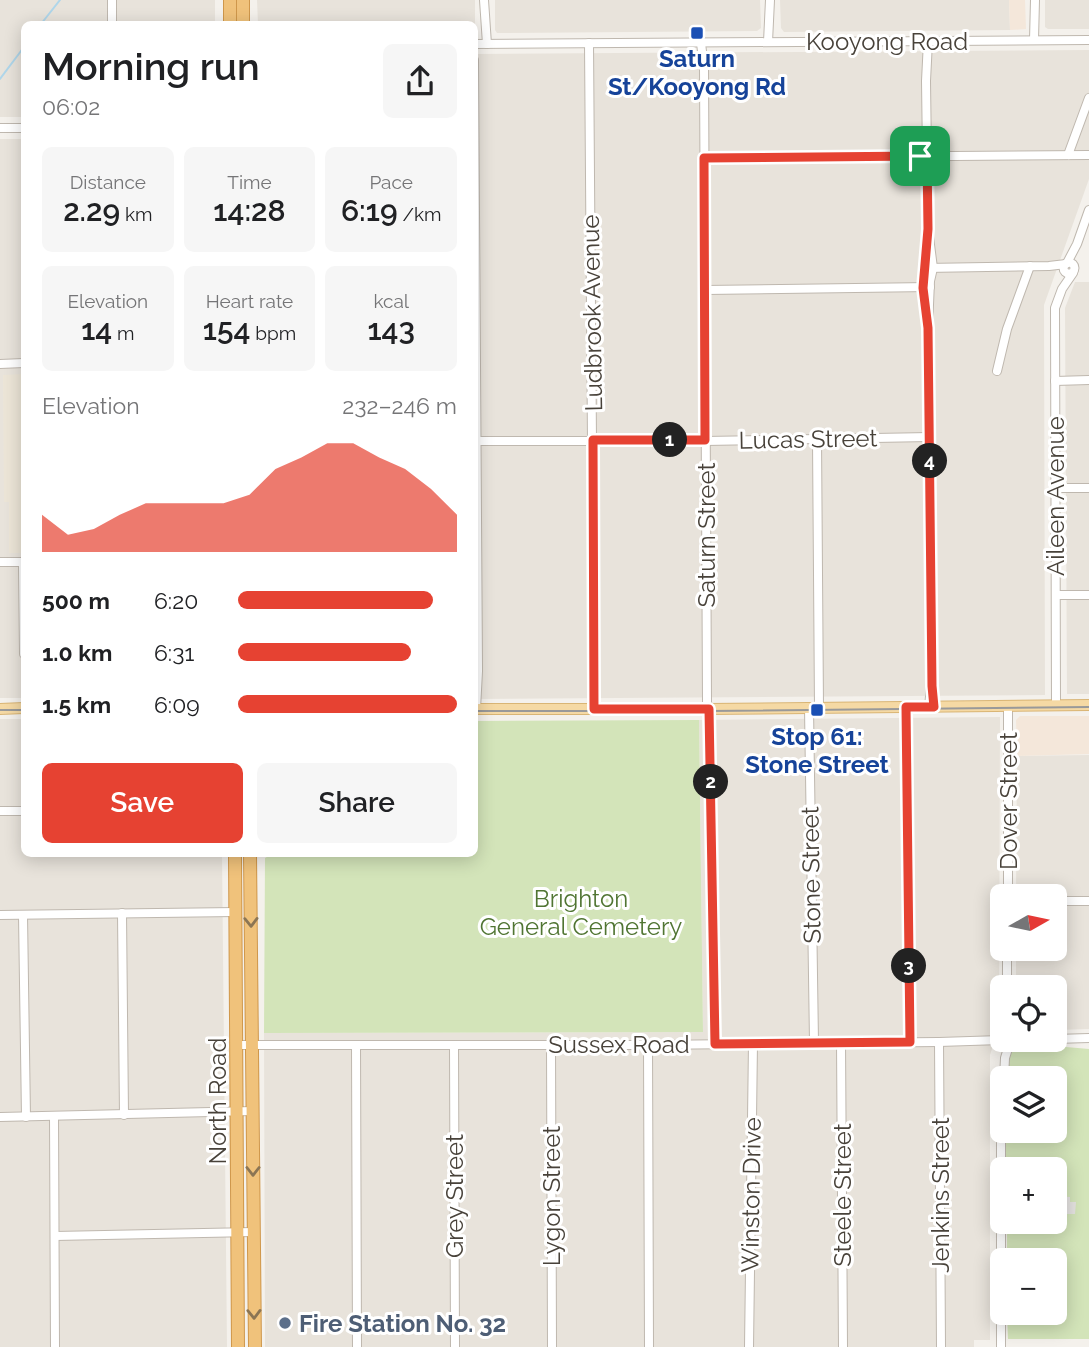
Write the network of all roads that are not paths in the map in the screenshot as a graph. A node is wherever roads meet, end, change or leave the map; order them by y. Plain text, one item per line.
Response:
1 (111, 0) edge
2 (230, 0) edge
3 (243, 0) edge
4 (484, 0) edge
5 (1035, 1) edge
6 (770, 2) edge
7 (112, 21) edge
8 (230, 21) edge
9 (243, 21) edge
10 (1036, 40) junction
11 (1089, 40) edge
12 (925, 41) junction
13 (771, 42) junction
14 (589, 43) junction
15 (704, 43) junction
16 (481, 44) edge
17 (1089, 98) edge
18 (0, 128) edge
19 (21, 128) edge
20 (1069, 155) junction
21 (1089, 155) edge
22 (927, 156) junction
23 (704, 158) junction
24 (1089, 211) edge
25 (1030, 266) junction
26 (929, 268) junction
27 (1068, 268) junction
28 (926, 288) junction
29 (705, 290) junction
30 (21, 363) edge
31 (0, 364) edge
32 (997, 371) dead end
33 (1089, 380) edge
34 (1055, 381) junction
35 (930, 437) junction
36 (817, 439) junction
37 (593, 440) junction
38 (705, 440) junction
39 (478, 441) edge
40 (1055, 488) junction
41 (1089, 488) edge
42 (0, 562) edge
43 (21, 562) edge
44 (1056, 595) junction
45 (1089, 595) edge
46 (478, 671) edge
47 (1056, 705) junction
48 (1089, 705) edge
49 (1008, 706) junction
50 (906, 707) junction
51 (932, 707) junction
52 (21, 708) edge
53 (814, 708) junction
54 (0, 709) edge
55 (478, 709) edge
56 (594, 709) junction
57 (709, 709) junction
58 (0, 811) edge
59 (21, 811) edge
60 (235, 857) edge
61 (250, 857) edge
62 (1008, 884) edge
63 (1068, 901) edge
64 (1089, 901) edge
65 (236, 912) junction
66 (122, 914) junction
67 (0, 915) edge
68 (23, 915) junction
69 (1089, 1038) edge
70 (1067, 1039) edge
71 (990, 1041) edge
72 (814, 1042) junction
73 (841, 1042) junction
74 (910, 1042) junction
75 (939, 1042) junction
76 (753, 1043) junction
77 (715, 1044) junction
78 (238, 1045) junction
79 (252, 1045) junction
80 (356, 1045) junction
81 (454, 1045) junction
82 (551, 1045) junction
83 (648, 1045) junction
84 (253, 1111) junction
85 (238, 1112) junction
86 (124, 1115) junction
87 (54, 1116) junction
88 (0, 1117) edge
89 (26, 1117) junction
90 (1001, 1143) edge
91 (238, 1232) junction
92 (253, 1232) junction
93 (55, 1236) junction
94 (238, 1287) junction
95 (254, 1287) junction
96 (55, 1347) edge
97 (238, 1347) edge
98 (255, 1347) edge
99 (357, 1347) edge
100 (454, 1347) edge
101 (552, 1347) edge
102 (649, 1347) edge
103 (749, 1347) edge
104 (843, 1347) edge
105 (941, 1347) edge
106 (1000, 1347) edge

1 - 7 street
2 - 8 highway
3 - 9 highway
4 - 16 street
5 - 10 street
6 - 13 street
10 - 11 street, Kooyong Road
10 - 12 street, Kooyong Road
12 - 13 street, Kooyong Road
12 - 22 street
13 - 15 street, Kooyong Road
14 - 15 street, Kooyong Road
14 - 16 street, Kooyong Road
14 - 37 street, Ludbrook Avenue
15 - 23 street, Saturn Street
17 - 20 street
18 - 19 street
20 - 21 street
20 - 22 street
22 - 23 street
22 - 26 street
23 - 29 street, Saturn Street
24 - 27 street, Aileen Avenue
25 - 26 street
25 - 27 street
25 - 32 street
26 - 28 street
27 - 34 street, Aileen Avenue
28 - 29 street
28 - 35 street
29 - 38 street, Saturn Street
30 - 31 street
33 - 34 street
34 - 40 street, Aileen Avenue
35 - 36 street, Lucas Street
35 - 51 street
36 - 38 street, Lucas Street
36 - 53 street, Stone Street
37 - 38 street, Lucas Street
37 - 39 street, Lucas Street
37 - 56 street, Ludbrook Avenue
38 - 57 street, Saturn Street
40 - 41 street
40 - 44 street, Aileen Avenue
42 - 43 street
44 - 45 street
44 - 47 street, Aileen Avenue
46 - 55 street
47 - 48 main road
47 - 49 main road
49 - 51 main road
49 - 62 street, Dover Street
50 - 51 main road
50 - 53 main road
50 - 74 street
52 - 54 main road
53 - 57 main road
53 - 72 street, Stone Street
55 - 56 main road
56 - 57 main road
57 - 77 street, Saturn Street
58 - 59 street
60 - 65 highway, North Road
61 -> 79 highway, North Road
63 - 64 street
65 - 66 street
65 - 78 highway, North Road
66 - 68 street
66 - 86 street
67 - 68 street
68 - 89 street
69 - 70 street
71 - 75 street, Sussex Road
72 - 73 street, Sussex Road
72 - 76 street, Sussex Road
73 - 74 street, Sussex Road
73 - 104 street, Steele Street
74 - 75 street, Sussex Road
75 - 105 street, Jenkins Street
76 - 77 street, Sussex Road
76 - 103 street, Winston Drive
77 - 83 street, Sussex Road
78 - 79 street, Sussex Road
78 - 85 highway, North Road
79 - 80 street, Sussex Road
79 - 84 highway, North Road
80 - 81 street, Sussex Road
80 - 99 street
81 - 82 street, Sussex Road
81 - 100 street, Grey Street
82 - 83 street, Sussex Road
82 - 101 street, Lygon Street
83 - 102 street
84 - 85 street
84 -> 92 highway, North Road
85 - 86 street
85 - 91 highway, North Road
86 - 87 street
87 - 89 street
87 - 93 street
88 - 89 street
90 - 106 street
91 - 92 street
91 - 93 street
91 - 94 highway, North Road
92 - 95 highway, North Road
93 - 96 street
94 - 95 highway
94 - 97 highway, North Road
95 -> 98 highway, North Road

